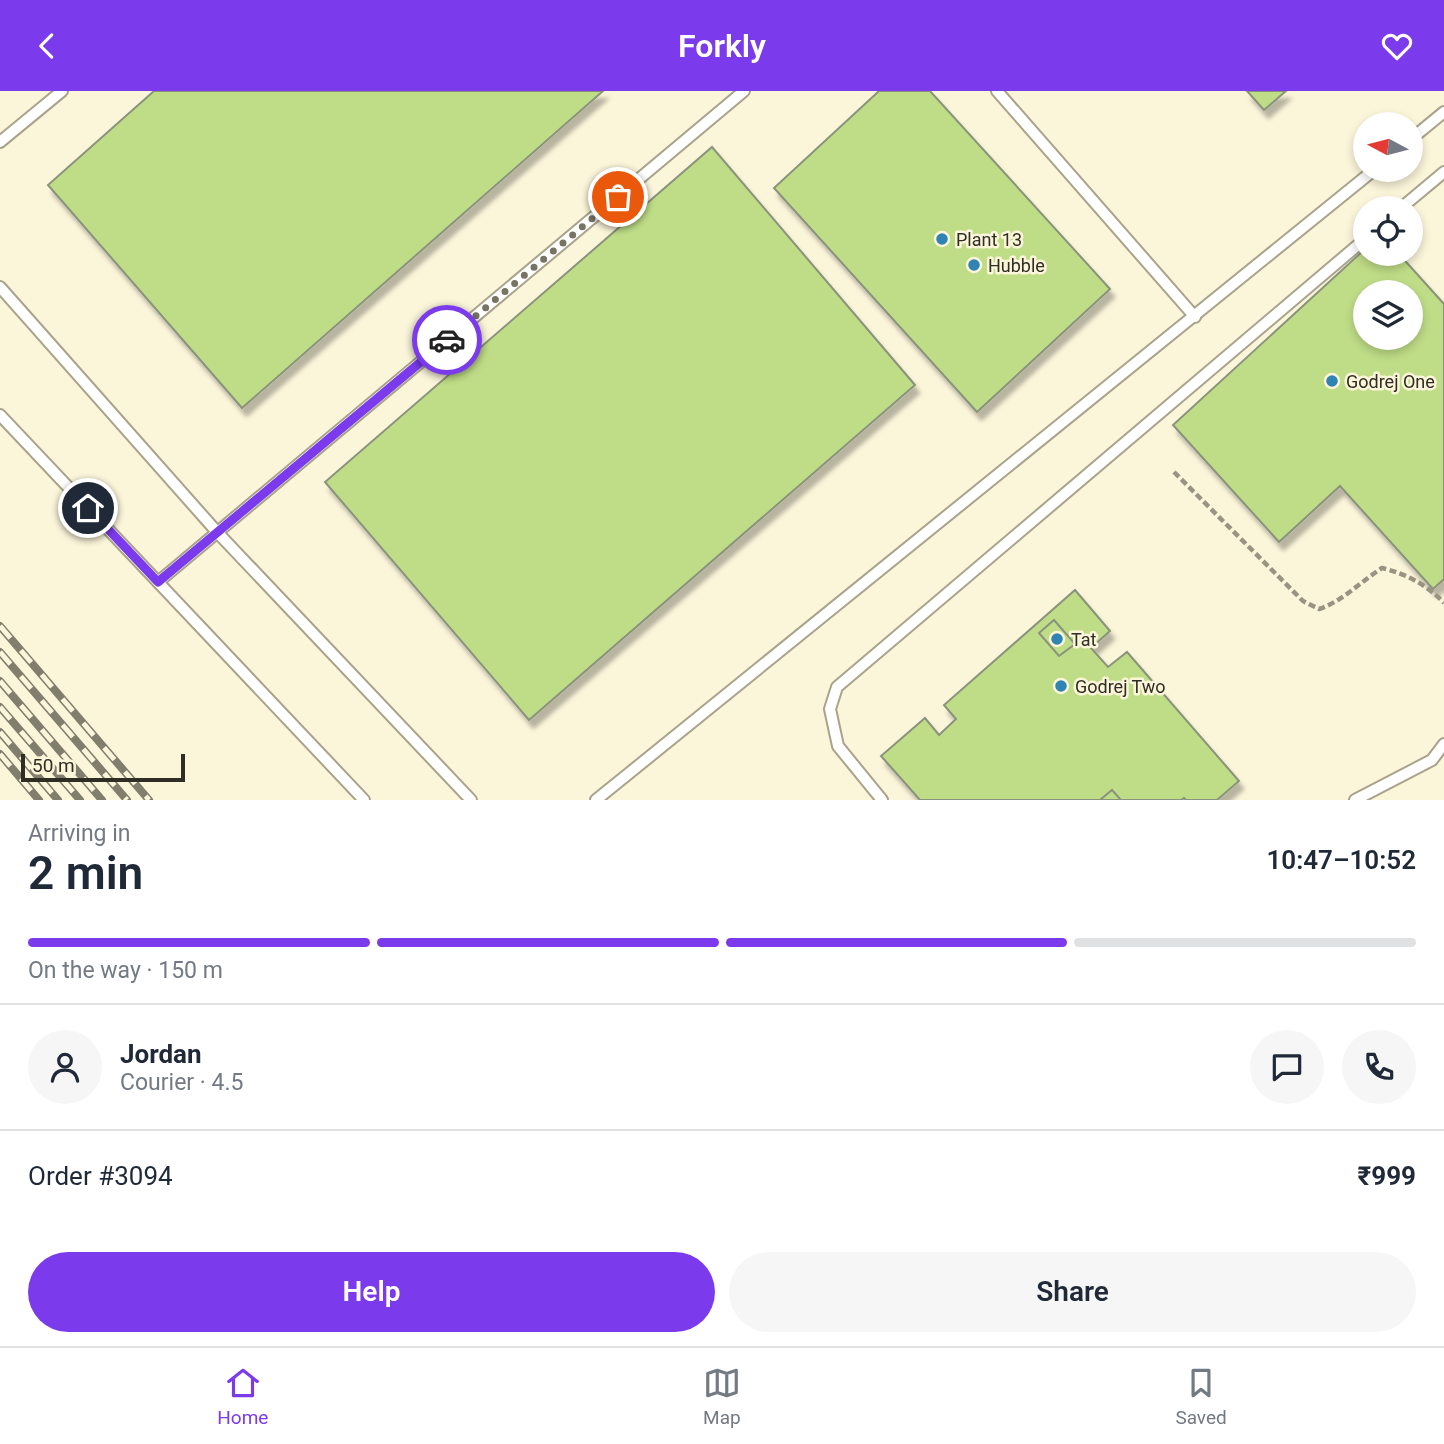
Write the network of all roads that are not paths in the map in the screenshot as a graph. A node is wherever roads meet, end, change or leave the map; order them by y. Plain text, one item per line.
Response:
1 (62, 91) edge
2 (744, 91) edge
3 (997, 91) edge
4 (1439, 116) edge
5 (1423, 129) edge
6 (0, 142) edge
7 (1442, 177) edge
8 (1359, 182) edge
9 (1417, 196) edge
10 (1353, 249) edge
11 (0, 286) edge
12 (1195, 317) junction
13 (0, 415) edge
14 (217, 532) junction
15 (158, 582) junction
16 (1444, 744) edge
17 (364, 800) edge
18 (471, 800) edge
19 (597, 800) edge
20 (881, 800) edge
21 (1355, 800) edge

1 - 6 lane
2 - 14 lane
3 - 12 lane
4 - 5 lane
7 - 9 lane
8 - 12 lane
10 - 20 lane
11 - 14 lane
12 - 19 lane
13 - 15 lane
14 - 15 lane
14 - 18 lane
15 - 17 lane
16 - 21 lane

